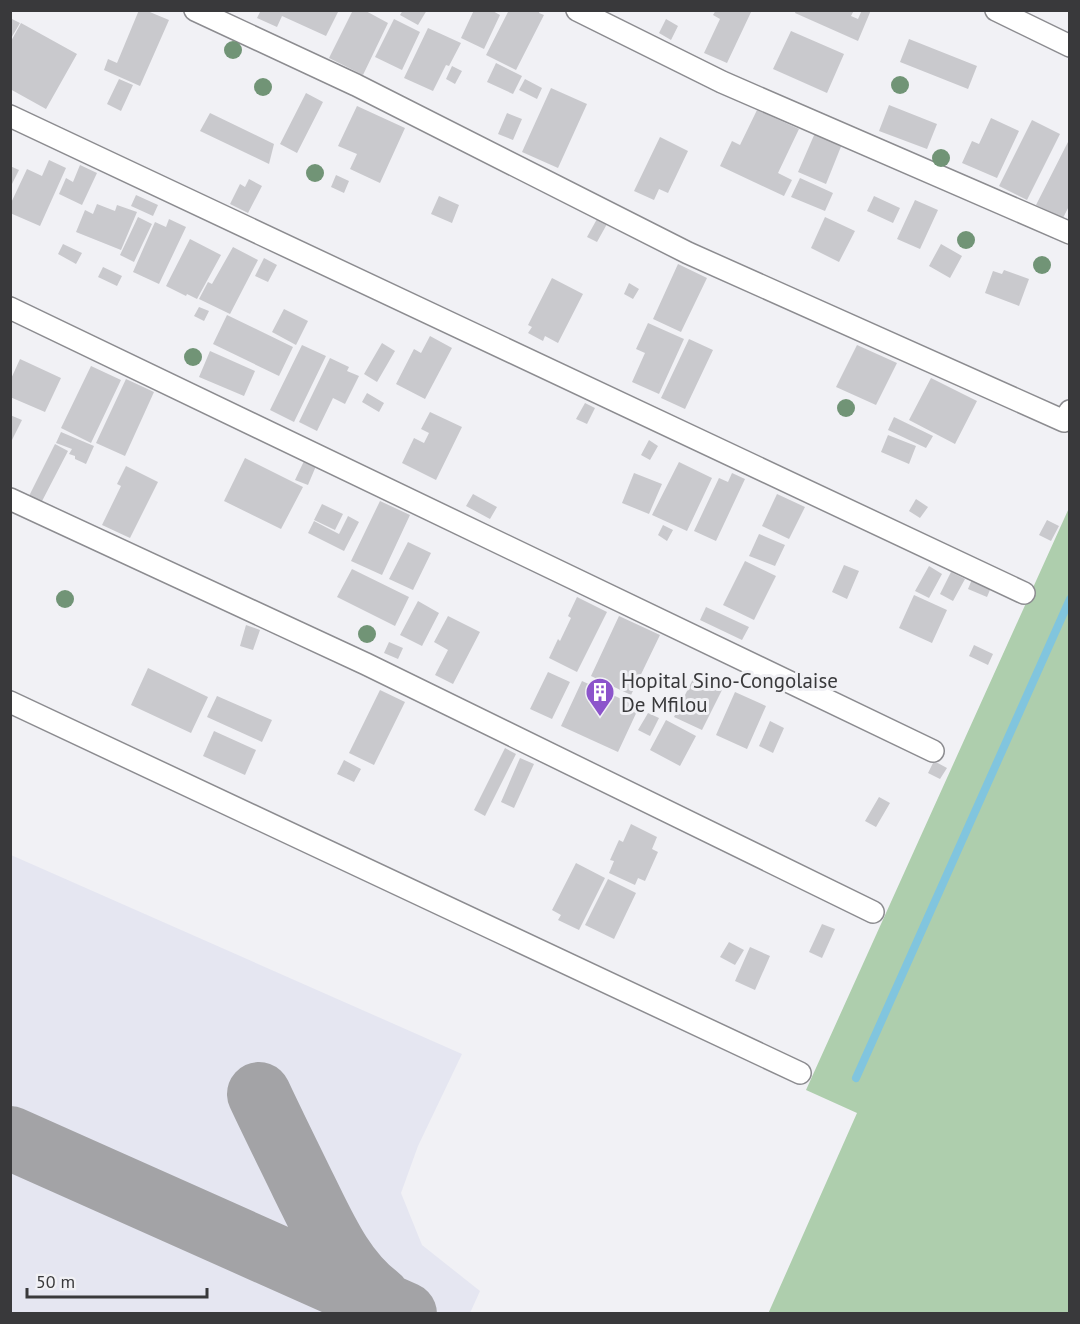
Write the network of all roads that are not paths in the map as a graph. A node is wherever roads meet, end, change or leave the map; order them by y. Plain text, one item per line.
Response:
1 (195, 10) edge
2 (577, 10) edge
3 (996, 10) edge
4 (1070, 46) edge
5 (10, 116) edge
6 (1070, 233) edge
7 (10, 308) edge
8 (1070, 411) edge
9 (10, 499) edge
10 (1024, 593) dead end
11 (10, 702) edge
12 (933, 751) dead end
13 (873, 912) dead end
14 (800, 1073) dead end

1 - 8 street
2 - 6 street
3 - 4 street
5 - 10 street
7 - 12 street
9 - 13 street
11 - 14 street

